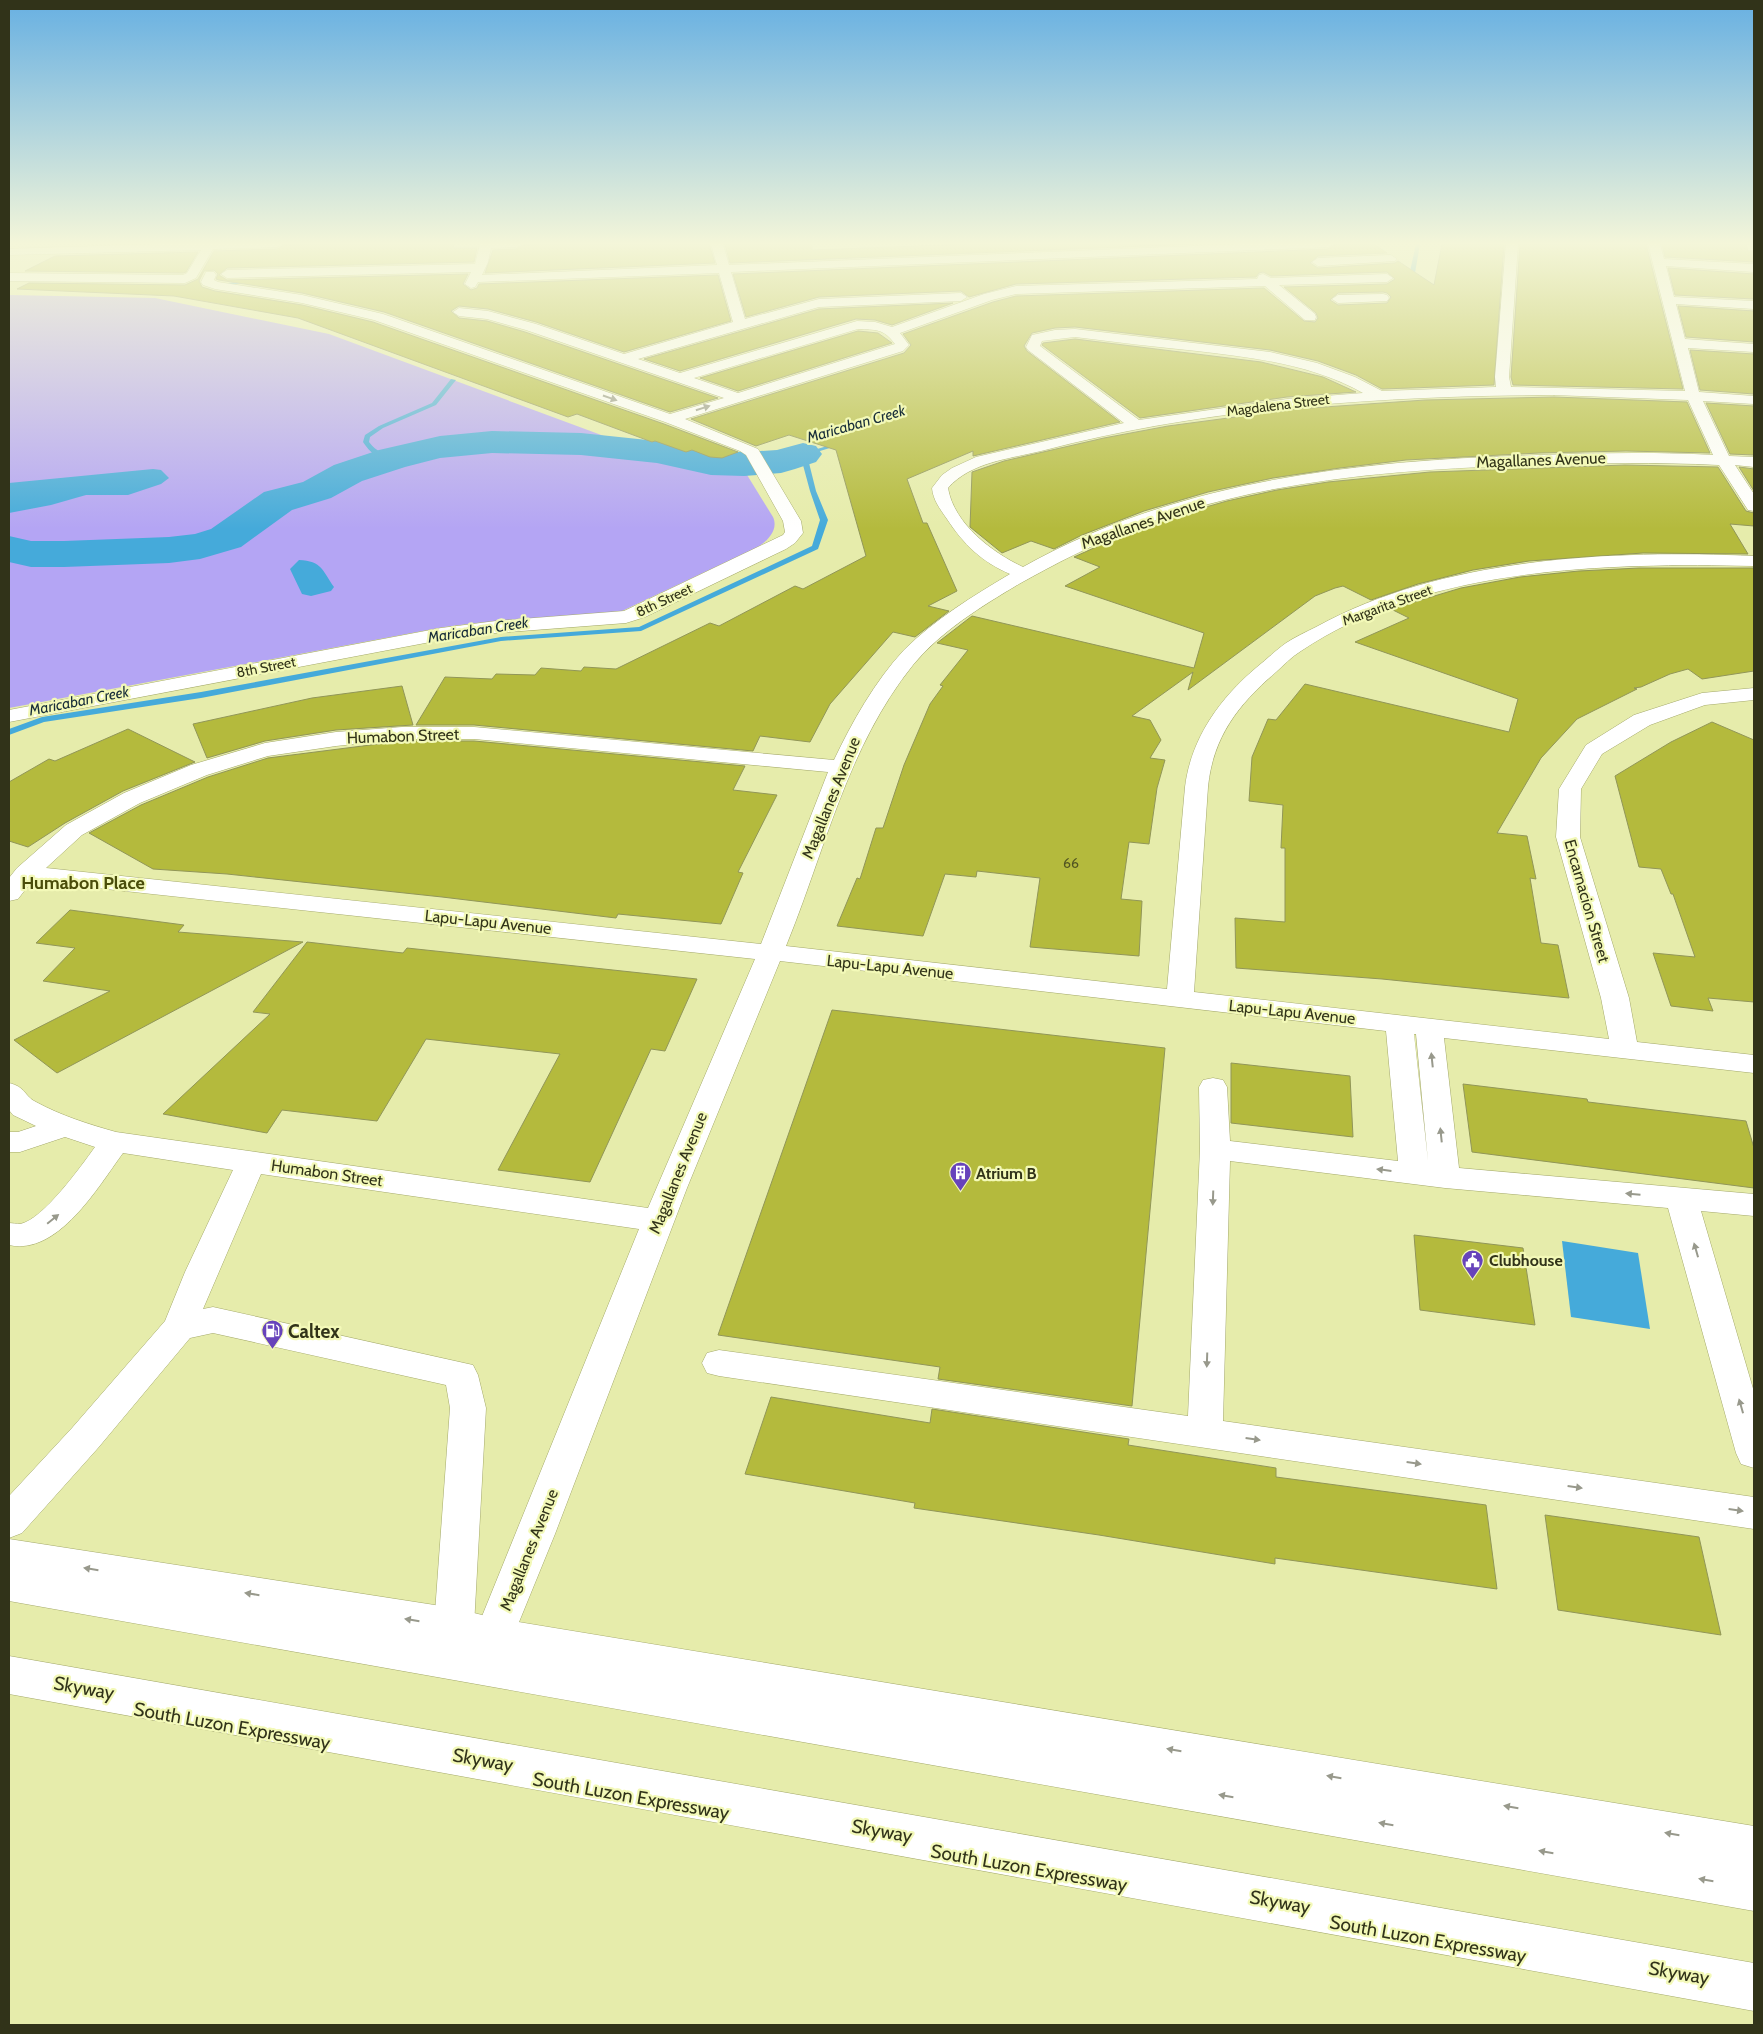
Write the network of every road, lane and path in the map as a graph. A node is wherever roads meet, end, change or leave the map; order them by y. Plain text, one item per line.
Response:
1 (443, 339) edge
2 (565, 339) edge
3 (690, 339) edge
4 (810, 339) edge
5 (896, 339) edge
6 (1037, 339) edge
7 (1125, 339) edge
8 (1505, 339) edge
9 (1678, 339) edge
10 (449, 341) joint
11 (1679, 343) junction
12 (1754, 348) edge
13 (623, 359) junction
14 (678, 378) junction
15 (1504, 390) junction
16 (1378, 395) junction
17 (1693, 395) junction
18 (736, 397) junction
19 (1754, 400) edge
20 (670, 419) junction
21 (1136, 424) junction
22 (1723, 460) junction
23 (1754, 462) edge
24 (1754, 506) edge
25 (1754, 561) edge
26 (1022, 573) junction
27 (1754, 694) edge
28 (9, 716) edge
29 (840, 767) junction
30 (26, 873) junction
31 (9, 894) edge
32 (769, 954) junction
33 (1179, 1000) junction
34 (1399, 1024) junction
35 (1429, 1028) junction
36 (1625, 1050) junction
37 (1754, 1064) edge
38 (1213, 1088) dead end
39 (9, 1092) edge
40 (64, 1127) junction
41 (9, 1142) edge
42 (115, 1142) junction
43 (1215, 1149) junction
44 (251, 1162) junction
45 (1414, 1173) junction
46 (1445, 1177) junction
47 (1682, 1198) junction
48 (1754, 1205) edge
49 (658, 1221) junction
50 (9, 1234) edge
51 (179, 1327) junction
52 (719, 1364) dead end
53 (1205, 1432) junction
54 (1754, 1453) edge
55 (1754, 1513) edge
56 (9, 1522) edge
57 (9, 1556) edge
58 (9, 1584) edge
59 (454, 1626) junction
60 (494, 1636) junction
61 (9, 1675) edge
62 (9, 1688) edge
63 (1754, 1848) edge
64 (1754, 1888) edge
65 (1754, 1987) edge
66 (1754, 1997) edge

1 - 10 main road, 8th Street
2 - 13 main road
3 - 13 main road
4 - 14 main road
5 - 18 main road
6 - 21 main road
7 - 16 main road
8 - 15 main road
9 - 11 main road
10 -> 20 main road, 8th Street
11 - 12 main road
11 - 17 main road
13 - 14 main road
14 - 18 main road
15 - 16 main road, Magdalena Street
15 - 17 main road, Magdalena Street
16 - 21 main road, Magdalena Street
17 - 19 main road, Magdalena Street
17 - 22 main road
20 -> 18 main road
20 - 28 main road, 8th Street
21 - 26 main road, Magdalena Street
22 - 23 main road, Magallanes Avenue
22 - 24 main road
22 - 26 main road, Magallanes Avenue
25 - 33 main road, Margarita Street
26 - 29 main road, Magallanes Avenue
27 - 36 main road, Encarnacion Street
29 - 30 main road, Humabon Street
29 - 32 main road, Magallanes Avenue
30 - 31 main road, Humabon Street
30 - 32 main road, Lapu-Lapu Avenue
32 - 33 main road, Lapu-Lapu Avenue
32 - 49 main road, Magallanes Avenue
33 - 34 main road, Lapu-Lapu Avenue
34 - 35 main road, Lapu-Lapu Avenue
34 - 45 main road
35 - 36 main road, Lapu-Lapu Avenue
46 -> 35 main road
36 - 37 main road, Lapu-Lapu Avenue
38 - 43 main road
39 - 40 main road, Humabon Street
40 - 41 main road
40 - 42 main road, Humabon Street
42 - 44 main road, Humabon Street
50 -> 42 main road
45 -> 43 main road
43 -> 53 main road
44 - 49 main road, Humabon Street
44 - 51 main road
45 - 46 main road
47 -> 46 main road
47 - 48 main road
54 -> 47 main road
49 - 60 main road, Magallanes Avenue
51 - 56 main road
51 - 59 main road
52 - 53 main road
53 -> 55 main road
59 -> 57 main road
64 -> 58 main road
59 - 60 main road
63 -> 60 main road
61 - 65 main road, Skyway
62 - 66 main road, South Luzon Expressway

